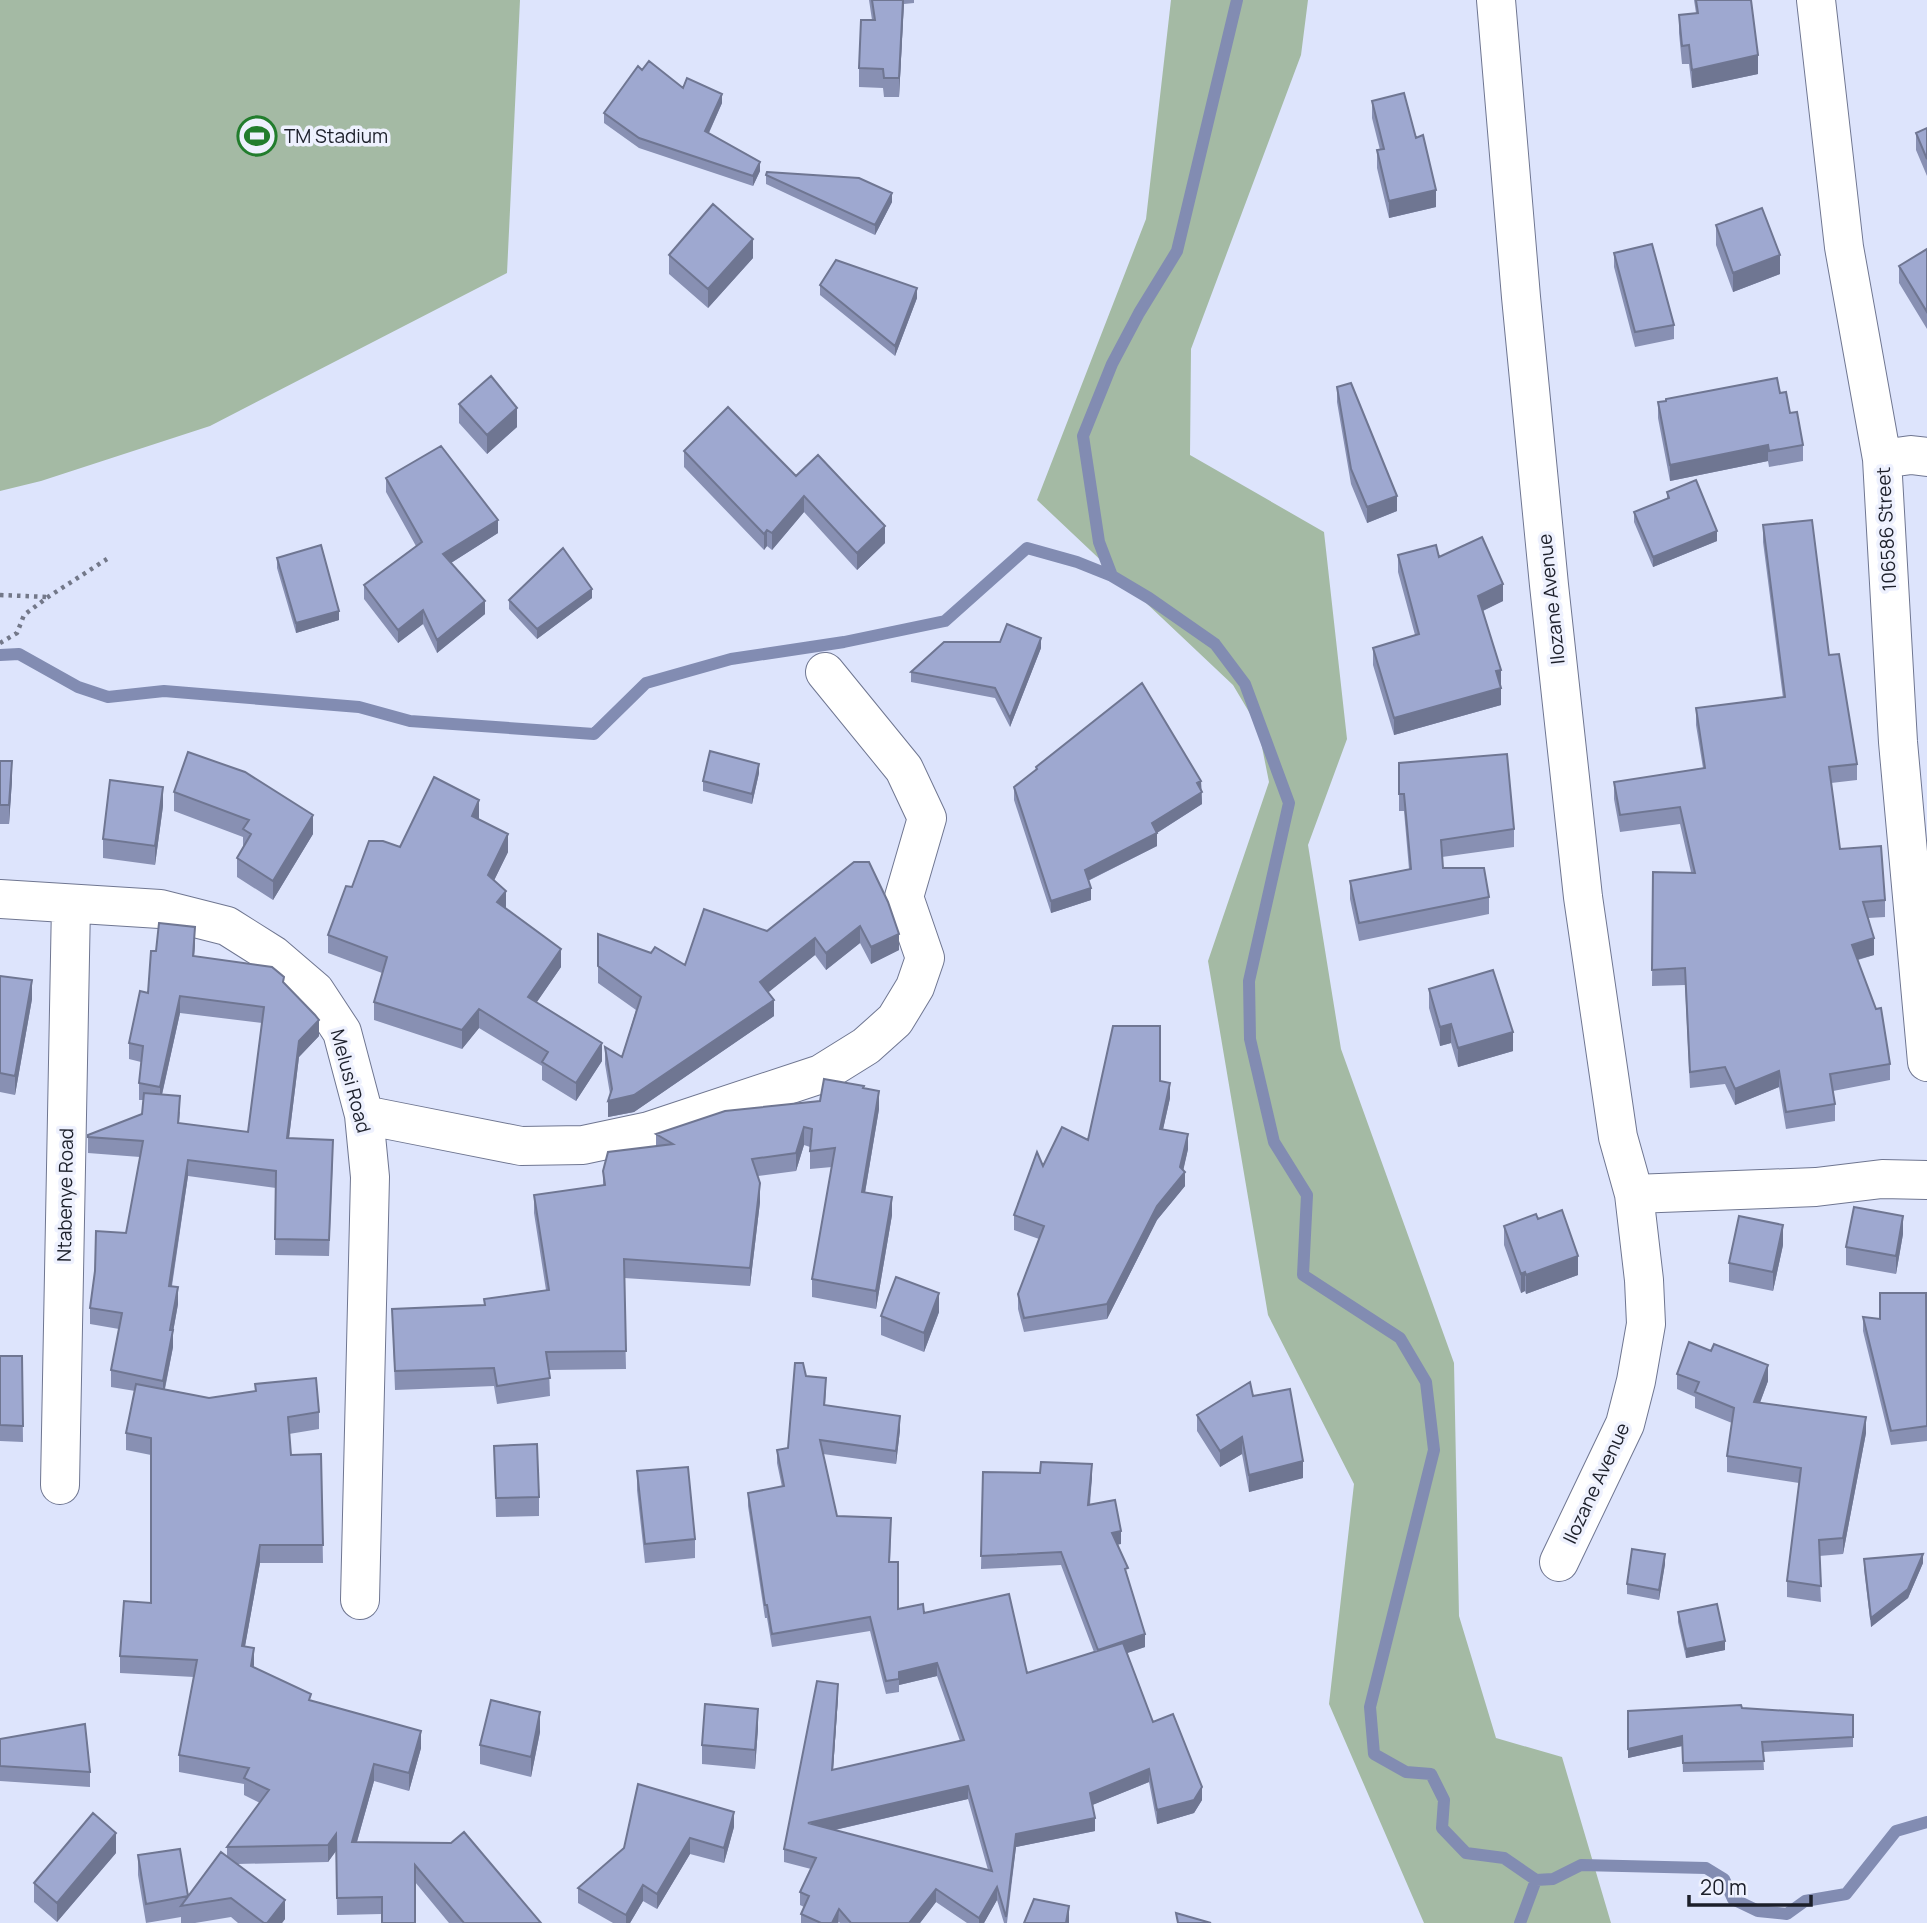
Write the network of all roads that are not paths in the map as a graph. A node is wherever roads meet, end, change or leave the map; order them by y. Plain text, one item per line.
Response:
1 (1496, 0) edge
2 (1816, 0) edge
3 (1927, 457) edge
4 (1882, 459) junction
5 (825, 672) dead end
6 (0, 899) edge
7 (71, 904) junction
8 (1927, 1062) edge
9 (364, 1115) junction
10 (1927, 1180) edge
11 (1634, 1194) junction
12 (60, 1485) dead end
13 (1559, 1562) dead end
14 (360, 1600) dead end

1 - 11 street, Ilozane Avenue
2 - 4 street, 106586 Street
3 - 4 street
4 - 8 street, 106586 Street
5 - 9 street
6 - 7 street, Melusi Road
7 - 9 street, Melusi Road
7 - 12 street, Ntabenye Road
9 - 14 street, Melusi Road
10 - 11 street
11 - 13 street, Ilozane Avenue

